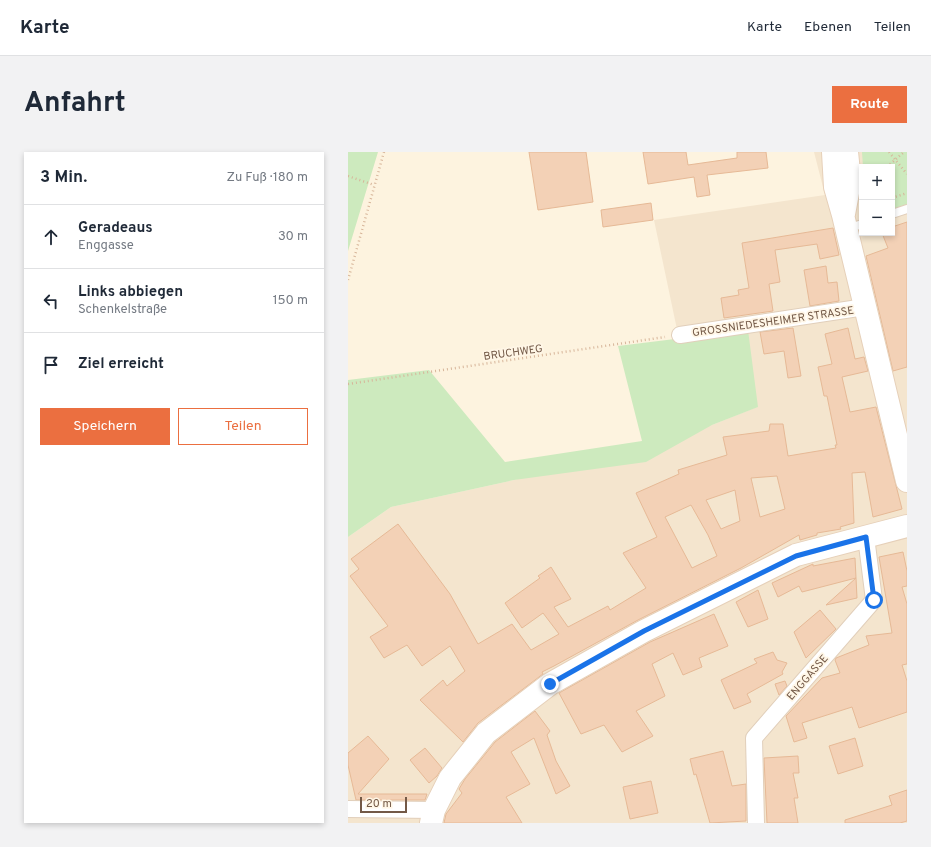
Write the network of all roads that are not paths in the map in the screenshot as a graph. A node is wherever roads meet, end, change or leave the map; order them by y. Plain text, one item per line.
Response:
1 (833, 152) edge
2 (847, 152) edge
3 (907, 209) edge
4 (895, 213) edge
5 (851, 223) edge
6 (865, 307) junction
7 (680, 335) road end
8 (907, 481) edge
9 (907, 526) edge
10 (866, 537) junction
11 (348, 810) edge
12 (433, 817) edge
13 (756, 823) edge

1 - 5 street, GROSSNIEDESHEIMER STRASSE
2 - 5 street, GROSSNIEDESHEIMER STRASSE
3 - 4 lane
5 - 6 street, GROSSNIEDESHEIMER STRASSE
6 - 7 street, GROSSNIEDESHEIMER STRASSE
6 - 8 street, GROSSNIEDESHEIMER STRASSE
9 - 10 street
10 - 12 street
10 - 13 street, ENGGASSE
11 - 12 street

